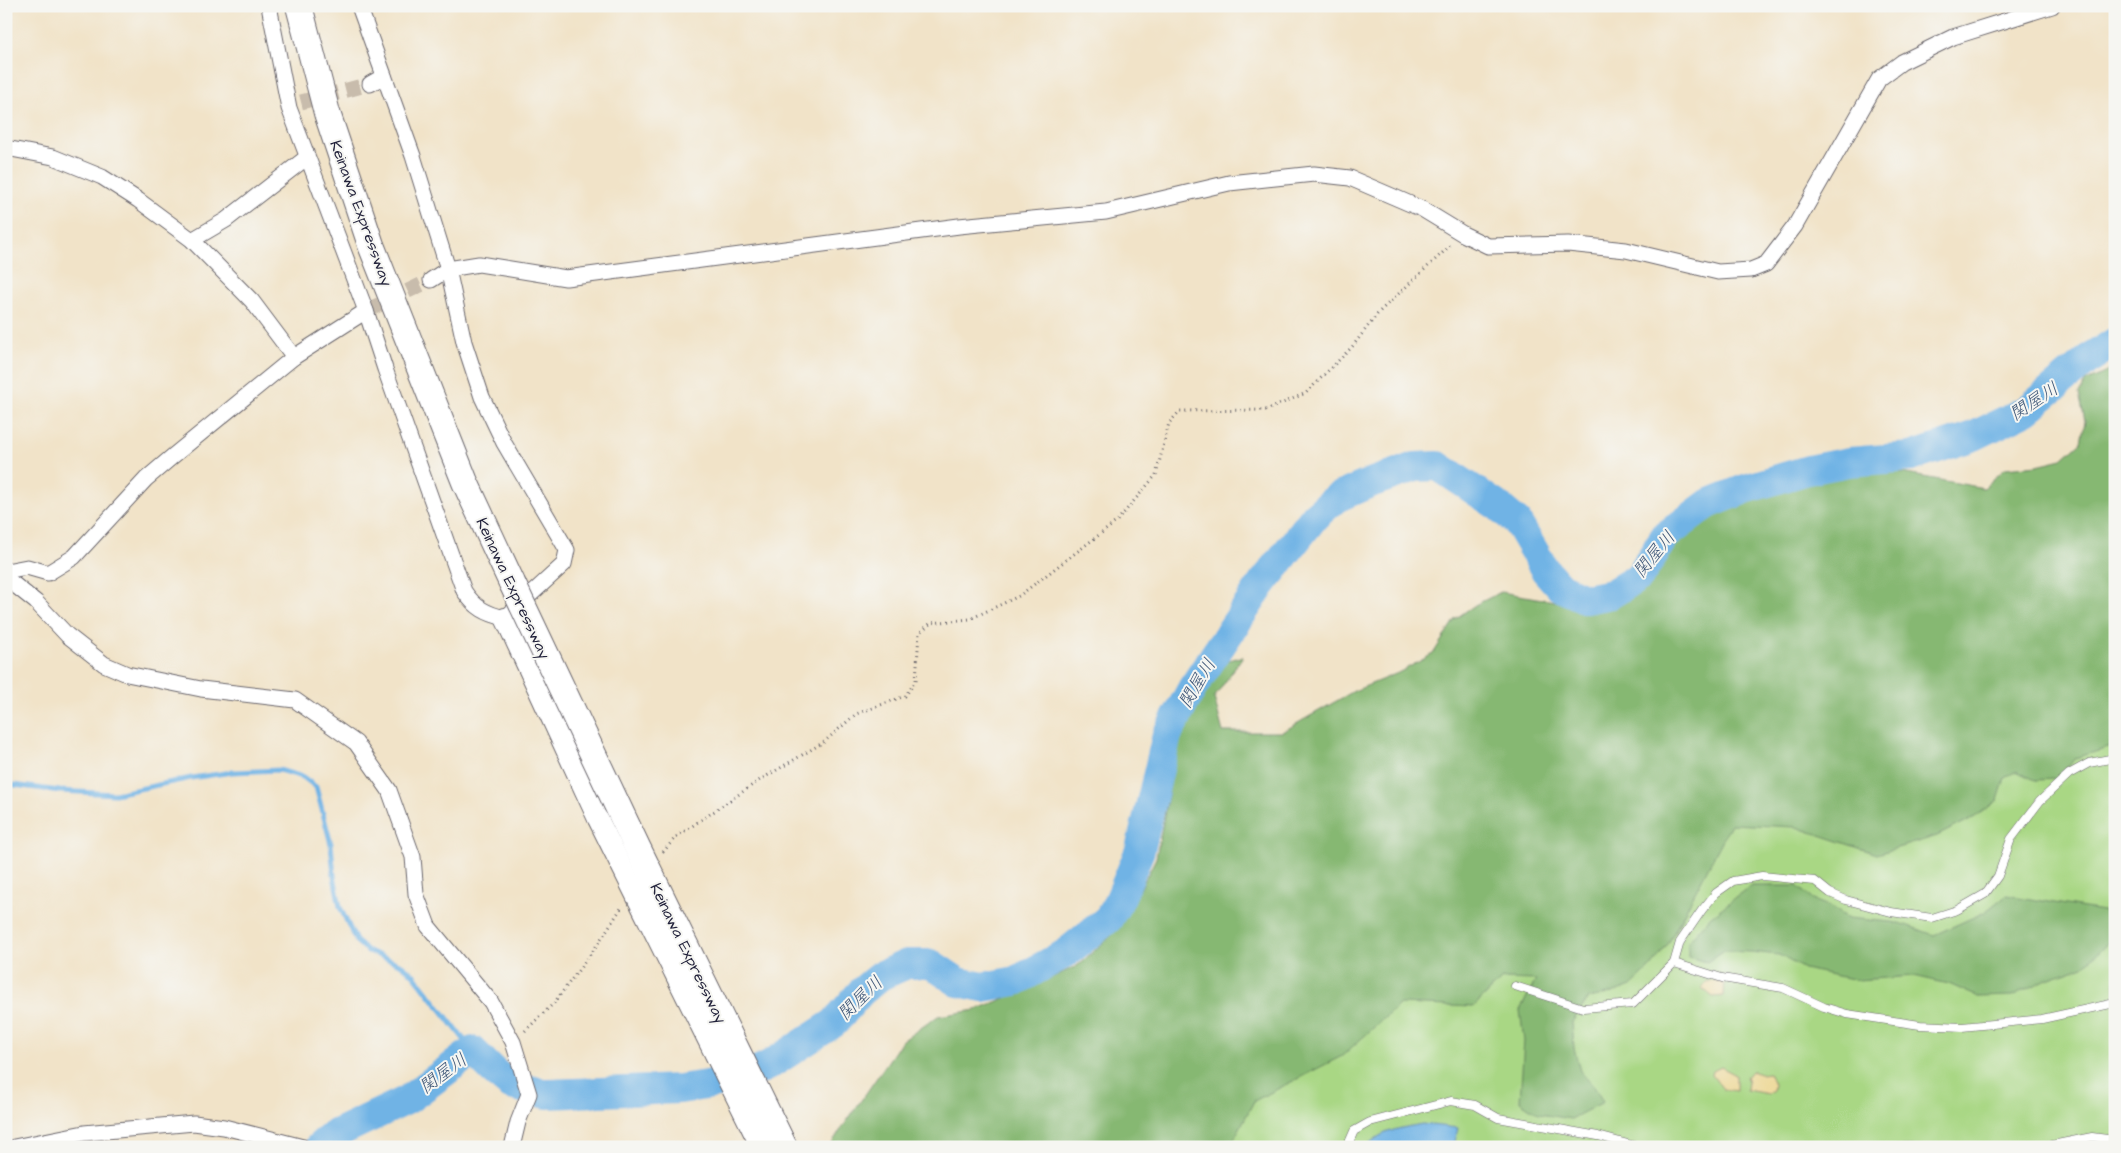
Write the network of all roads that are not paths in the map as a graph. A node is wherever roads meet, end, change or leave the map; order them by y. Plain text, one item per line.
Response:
1 (269, 6) edge
2 (299, 6) edge
3 (359, 6) edge
4 (2052, 6) edge
5 (384, 76) junction
6 (370, 84) tunnel mouth
7 (6, 148) edge
8 (306, 158) junction
9 (192, 240) junction
10 (448, 268) junction
11 (431, 280) tunnel mouth
12 (366, 311) junction
13 (294, 357) junction
14 (6, 570) edge
15 (6, 578) edge
16 (505, 618) junction
17 (2115, 758) edge
18 (1674, 963) junction
19 (1516, 986) dead end
20 (2115, 1003) edge
21 (2115, 1140) edge
22 (14, 1147) edge
23 (303, 1147) edge
24 (512, 1147) edge
25 (761, 1147) edge
26 (784, 1147) edge
27 (1348, 1147) edge
28 (1639, 1147) edge
29 (2042, 1147) edge

1 - 8 street
2 - 26 highway, Keinawa Expressway, bridge
3 - 5 street
4 - 10 street
5 - 6 street
5 - 10 street
7 - 9 street
8 - 9 street
8 - 12 street
9 - 13 street
10 - 11 street
10 - 16 street
12 - 13 street
12 - 16 street
13 - 14 street
15 - 24 street
16 - 25 street, bridge
17 - 18 lane
18 - 19 lane
18 - 20 lane
21 - 29 lane
22 - 23 street
27 - 28 lane

